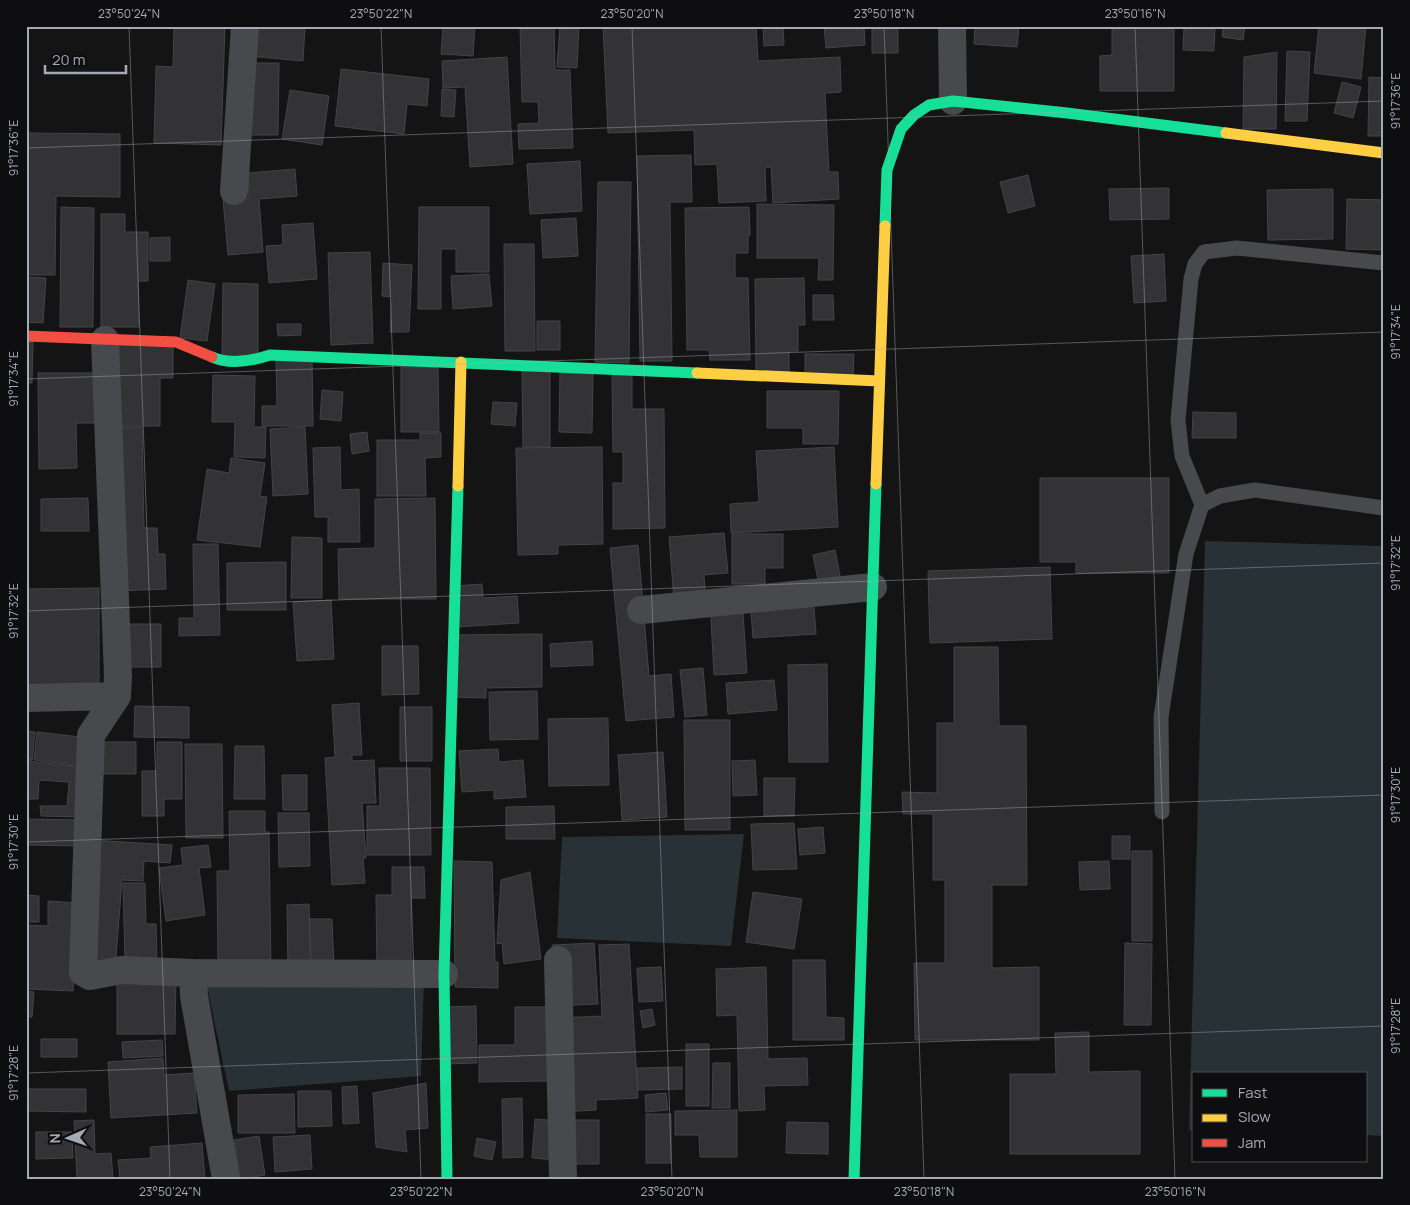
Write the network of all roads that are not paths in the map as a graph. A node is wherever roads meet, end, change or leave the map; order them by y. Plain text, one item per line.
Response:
1 (245, 26) edge
2 (952, 26) edge
3 (953, 101) junction
4 (1384, 153) edge
5 (234, 192) dead end
6 (1384, 262) edge
7 (26, 336) edge
8 (105, 340) junction
9 (461, 362) junction
10 (879, 381) junction
11 (1202, 505) junction
12 (1384, 508) edge
13 (872, 587) junction
14 (641, 610) dead end
15 (116, 696) junction
16 (26, 698) edge
17 (1162, 812) dead end
18 (558, 960) dead end
19 (193, 973) junction
20 (444, 974) junction
21 (226, 1179) edge
22 (447, 1179) edge
23 (563, 1179) edge
24 (854, 1179) edge

1 - 5 street
2 - 3 street
3 - 4 street
3 - 10 street
6 - 11 lane
7 - 8 street
8 - 9 street
8 - 15 street
9 - 10 street
9 - 20 street
10 - 13 street
11 - 12 lane
11 - 17 lane
13 - 14 street
13 - 24 street
15 - 16 street
15 - 19 street
18 - 23 street
19 - 20 street
19 - 21 street
20 - 22 street

